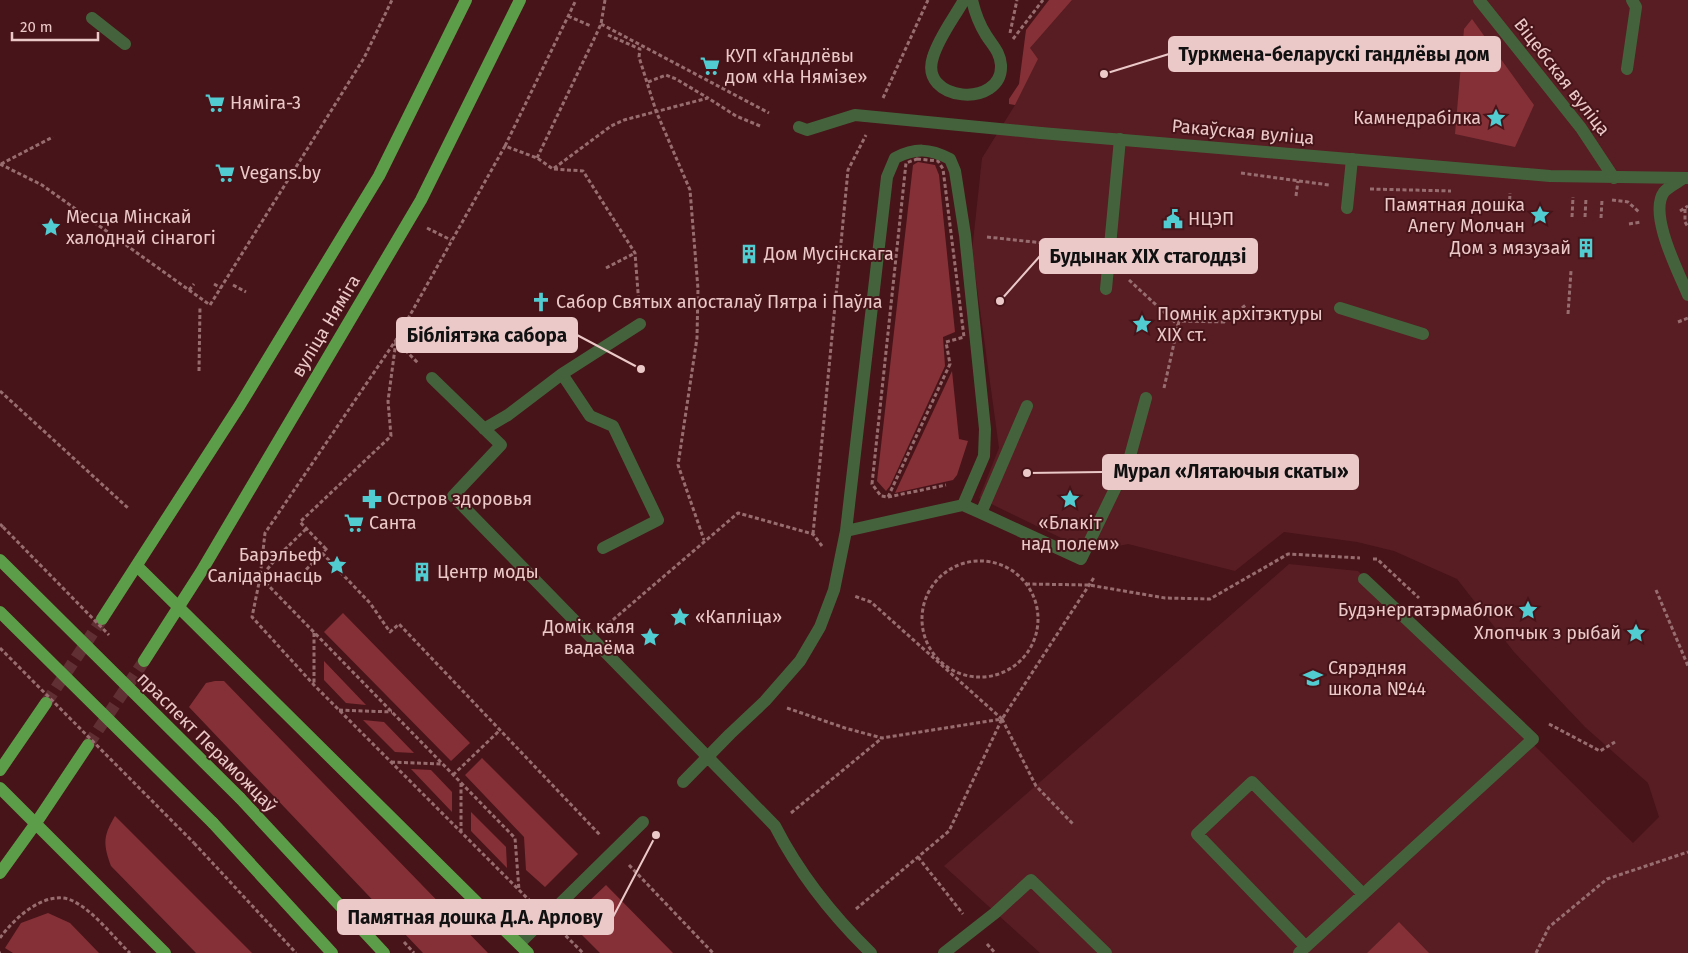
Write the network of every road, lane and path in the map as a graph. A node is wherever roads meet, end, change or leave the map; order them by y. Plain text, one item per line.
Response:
1 (392, 0) edge
2 (466, 0) edge
3 (520, 0) edge
4 (576, 0) edge
5 (605, 0) edge
6 (928, 0) edge
7 (964, 0) edge
8 (972, 0) edge
9 (1017, 0) edge
10 (1479, 0) edge
11 (1632, 0) edge
12 (568, 16) junction
13 (92, 18) dead end
14 (601, 24) junction
15 (591, 26) dead end
16 (608, 34) dead end
17 (1013, 38) dead end
18 (125, 44) dead end
19 (1627, 69) dead end
20 (648, 82) junction
21 (708, 98) junction
22 (656, 111) junction
23 (769, 113) dead end
24 (875, 116) junction
25 (760, 126) dead end
26 (799, 127) dead end
27 (53, 137) dead end
28 (1120, 139) junction
29 (505, 146) junction
30 (537, 158) junction
31 (1352, 159) junction
32 (0, 164) edge
33 (553, 169) junction
34 (1614, 178) junction
35 (1685, 178) edge
36 (1298, 181) dead end
37 (1510, 192) dead end
38 (1296, 196) dead end
39 (1573, 197) dead end
40 (1586, 198) dead end
41 (1602, 200) dead end
42 (1348, 208) dead end
43 (1685, 209) dead end
44 (1509, 213) dead end
45 (1572, 217) dead end
46 (1585, 217) dead end
47 (1601, 218) dead end
48 (1688, 227) edge
49 (951, 234) junction
50 (965, 235) junction
51 (1110, 250) junction
52 (635, 253) junction
53 (606, 268) dead end
54 (1571, 271) dead end
55 (1122, 274) dead end
56 (194, 284) dead end
57 (214, 284) dead end
58 (233, 284) dead end
59 (221, 288) junction
60 (189, 290) junction
61 (1106, 290) dead end
62 (246, 292) dead end
63 (1688, 295) edge
64 (1247, 304) dead end
65 (200, 306) dead end
66 (1340, 308) dead end
67 (1568, 314) dead end
68 (1688, 318) edge
69 (1224, 322) dead end
70 (1678, 322) dead end
71 (640, 324) joint
72 (1178, 325) dead end
73 (1423, 334) dead end
74 (396, 340) junction
75 (199, 371) dead end
76 (562, 374) junction
77 (432, 378) joint
78 (0, 391) edge
79 (1146, 398) dead end
80 (1027, 406) dead end
81 (484, 429) junction
82 (955, 483) dead end
83 (888, 497) junction
84 (963, 505) junction
85 (128, 508) dead end
86 (981, 513) junction
87 (306, 529) junction
88 (846, 531) junction
89 (813, 534) dead end
90 (704, 540) dead end
91 (603, 548) dead end
92 (322, 553) junction
93 (0, 560) edge
94 (138, 566) junction
95 (260, 578) junction
96 (1364, 579) dead end
97 (1026, 584) junction
98 (1656, 590) dead end
99 (1421, 600) dead end
100 (179, 608) junction
101 (0, 612) edge
102 (102, 619) tunnel mouth
103 (314, 633) junction
104 (0, 648) edge
105 (144, 661) tunnel mouth
106 (1688, 666) edge
107 (314, 685) junction
108 (46, 703) tunnel mouth
109 (339, 710) junction
110 (392, 712) junction
111 (1543, 718) dead end
112 (500, 730) junction
113 (882, 738) dead end
114 (1615, 742) dead end
115 (88, 745) tunnel mouth
116 (707, 757) junction
117 (391, 762) junction
118 (443, 764) junction
119 (0, 770) edge
120 (453, 775) junction
121 (683, 782) dead end
122 (461, 783) junction
123 (0, 788) edge
124 (643, 822) dead end
125 (36, 824) junction
126 (1073, 824) dead end
127 (775, 826) junction
128 (461, 832) junction
129 (614, 850) junction
130 (1688, 852) edge
131 (918, 858) junction
132 (0, 873) edge
133 (519, 890) junction
134 (1363, 894) junction
135 (546, 917) junction
136 (840, 922) junction
137 (975, 929) junction
138 (0, 938) edge
139 (524, 949) edge
140 (1302, 950) edge
141 (130, 953) edge
142 (166, 953) edge
143 (296, 953) edge
144 (332, 953) edge
145 (384, 953) edge
146 (583, 953) edge
147 (713, 953) edge
148 (871, 953) edge
149 (944, 953) edge
150 (995, 953) edge
151 (1106, 953) edge
152 (1536, 953) edge

1 - 59 path
2 - 94 main road, вуліца Няміга
3 - 100 main road, вуліца Няміга
4 - 12 path
5 - 14 path
6 - 24 path
7 - 8 street
9 - 17 path
10 - 34 street, Віцебская вуліца
11 - 19 street
12 - 15 path
12 - 29 path
13 - 18 street
14 - 23 path
14 - 30 path
16 - 20 path
20 - 21 path
20 - 22 path
21 - 22 path
21 - 25 path
22 - 33 path
22 - 90 path
24 - 26 street, Ракаўская вуліца
24 - 28 street, Ракаўская вуліца
24 - 89 path
27 - 32 path
28 - 31 street, Ракаўская вуліца
28 - 51 street
29 - 30 path
29 - 74 path
30 - 33 path
31 - 34 street, Ракаўская вуліца
31 - 42 street
32 - 60 path
33 - 52 path
34 - 35 street, Ракаўская вуліца
35 - 63 street
36 - 38 path
37 - 44 path
39 - 45 path
40 - 46 path
41 - 47 path
43 - 48 path
49 - 50 path
49 - 83 path
49 - 83 path
50 - 51 path
50 - 84 street
50 - 88 street
51 - 61 street
52 - 53 path
52 - 71 path
54 - 67 path
55 - 72 path
56 - 60 path
57 - 59 path
58 - 62 path
59 - 60 path
64 - 69 path
65 - 75 path
66 - 73 street
68 - 70 path
71 - 76 street
74 - 77 path
74 - 87 path
74 - 95 path
76 - 81 street
76 - 91 street
77 - 81 street
78 - 85 path
79 - 86 street
80 - 86 street
81 - 116 street
82 - 83 path
84 - 86 street
84 - 88 street
87 - 92 path
87 - 95 path
88 - 116 street
92 - 95 path
92 - 112 path
93 - 145 main road, праспект Пераможцаў, bridge
94 - 100 main road
94 - 102 main road, вуліца Няміга
95 - 103 path
95 - 107 path
96 - 134 street
97 - 97 path
97 - 99 path
98 - 106 path
100 - 105 main road, вуліца Няміга
100 - 139 main road
101 - 144 main road, bridge
103 - 107 path
103 - 110 path
104 - 143 path, bridge
107 - 109 path
108 - 119 main road
109 - 110 path
109 - 117 path
110 - 118 path
111 - 114 path
112 - 120 path
112 - 129 path
113 - 127 path
115 - 125 main road
116 - 121 street
116 - 127 street
117 - 118 path
117 - 128 path
118 - 120 path
120 - 122 path
122 - 128 path
122 - 133 path
123 - 125 main road
124 - 129 street
125 - 132 main road
125 - 142 main road
126 - 131 path
127 - 136 street
128 - 133 path
129 - 135 street
129 - 147 path
130 - 152 path
131 - 136 path
131 - 137 path
133 - 135 path
134 - 140 street
134 - 140 street
135 - 139 street
135 - 146 path
136 - 148 street
137 - 149 street
137 - 150 path
137 - 151 street
138 - 141 path

